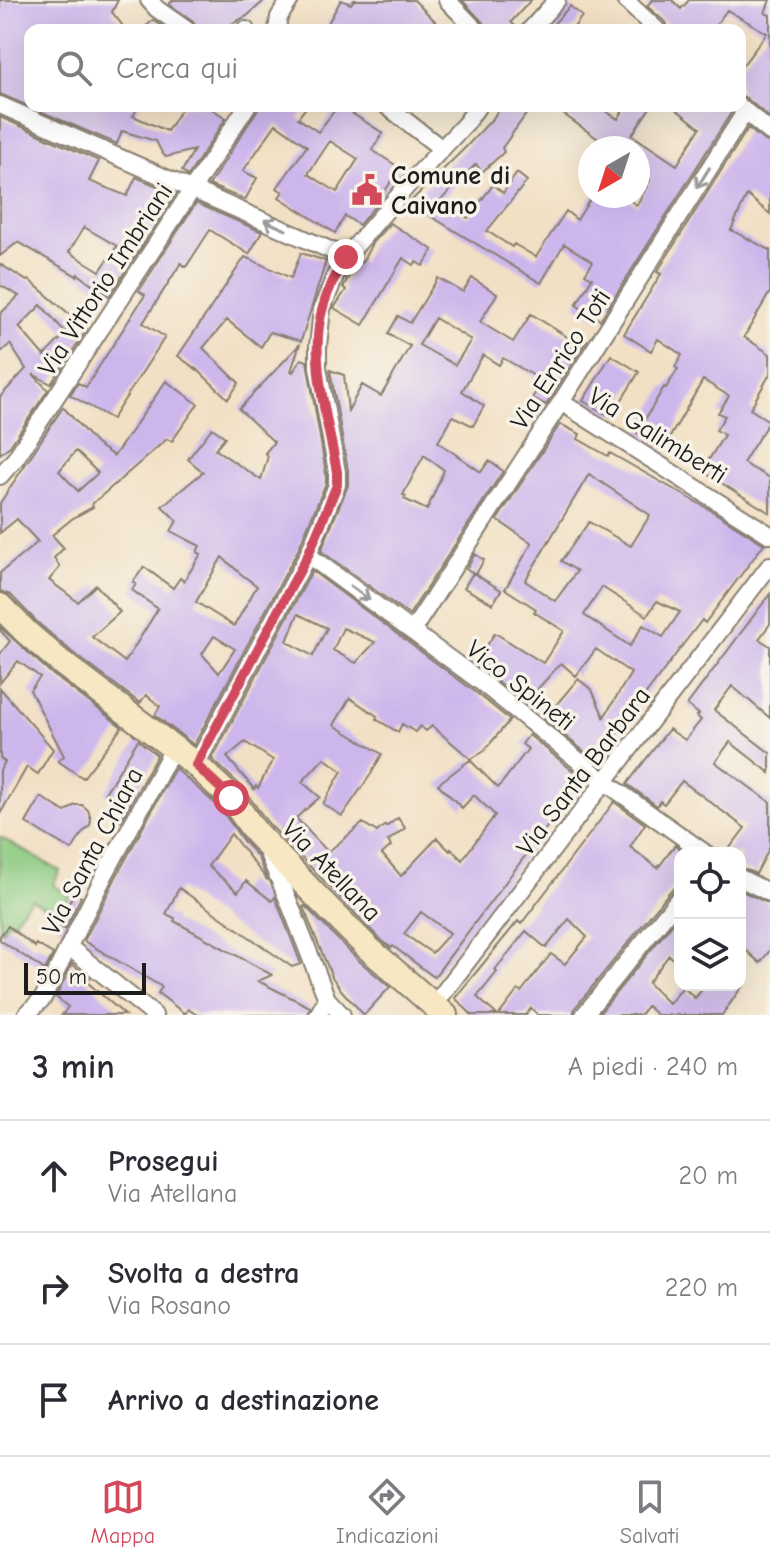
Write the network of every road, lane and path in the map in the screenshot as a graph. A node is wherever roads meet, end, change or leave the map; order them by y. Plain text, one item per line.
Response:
1 (149, 0) edge
2 (290, 0) edge
3 (447, 0) edge
4 (625, 0) edge
5 (547, 4) edge
6 (178, 24) edge
7 (278, 24) edge
8 (470, 24) edge
9 (534, 24) edge
10 (651, 24) edge
11 (0, 105) edge
12 (243, 112) edge
13 (395, 112) edge
14 (474, 112) edge
15 (740, 112) edge
16 (746, 112) edge
17 (770, 132) edge
18 (442, 149) junction
19 (193, 190) junction
20 (346, 257) junction
21 (561, 402) junction
22 (0, 476) edge
23 (770, 535) edge
24 (308, 555) junction
25 (770, 565) edge
26 (0, 606) edge
27 (412, 631) junction
28 (173, 749) junction
29 (196, 765) junction
30 (605, 782) junction
31 (261, 838) junction
32 (697, 847) edge
33 (746, 881) edge
34 (770, 893) edge
35 (674, 904) edge
36 (69, 947) junction
37 (327, 999) junction
38 (440, 1010) edge
39 (26, 1015) edge
40 (154, 1015) edge
41 (318, 1015) edge
42 (342, 1015) edge
43 (584, 1015) edge

1 - 6 street
2 - 7 street
3 - 8 street
4 - 10 street
5 - 9 street
11 - 19 street
12 - 19 street, Via Vittorio Imbriani
13 - 18 street
14 - 18 street
15 -> 21 street, Via Enrico Toti
16 - 17 street
18 - 20 street
20 -> 19 street
19 - 22 street, Via Vittorio Imbriani
20 - 24 street
21 - 23 street, Via Galimberti
21 - 27 street, Via Enrico Toti
24 -> 27 street, Vico Spineti
24 - 29 street
25 - 30 street, Via Santa Barbara
26 - 28 main road, Via Atellana
27 - 30 street, Vico Spineti
28 - 29 main road, Via Atellana
28 - 36 street, Via Santa Chiara
29 - 31 main road, Via Atellana
30 - 32 street, Vico Spineti
30 - 38 street, Via Santa Barbara
31 - 37 street
31 - 38 main road, Via Atellana
33 - 34 street
35 - 43 street
36 - 39 street, Via Santa Chiara
36 - 40 street
37 - 41 street
37 - 42 street

